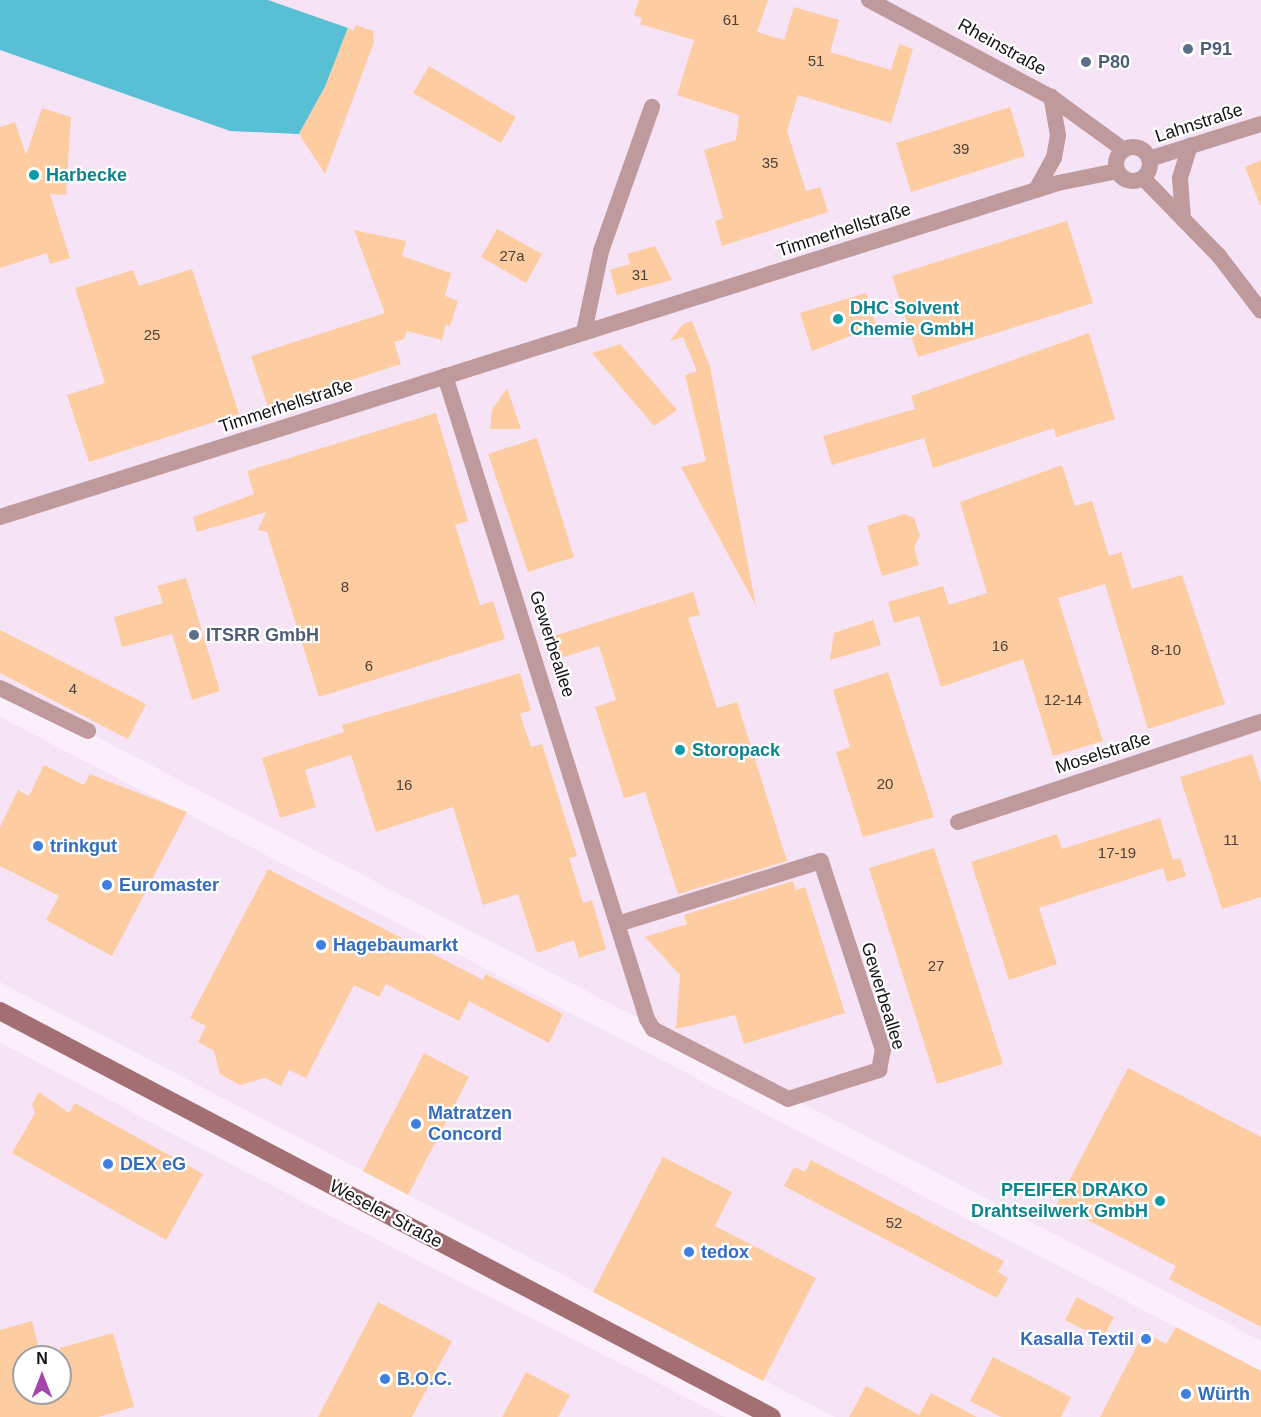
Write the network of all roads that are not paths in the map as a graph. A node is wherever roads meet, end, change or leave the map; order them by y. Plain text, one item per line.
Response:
1 (869, 0) edge
2 (1051, 97) junction
3 (652, 107) dead end
4 (1261, 124) edge
5 (1191, 146) junction
6 (1124, 150) junction
7 (1149, 159) junction
8 (1117, 171) junction
9 (1143, 178) junction
10 (1036, 190) junction
11 (1183, 219) junction
12 (1261, 311) edge
13 (584, 332) junction
14 (445, 376) junction
15 (0, 518) edge
16 (0, 688) edge
17 (1261, 722) edge
18 (88, 731) dead end
19 (958, 822) dead end
20 (618, 924) junction
21 (0, 1011) edge
22 (772, 1417) edge

1 - 2 street, Rheinstraße
2 - 6 street, Rheinstraße
2 - 10 street, Rheinstraße
3 - 13 street
4 - 5 street, Lahnstraße
5 - 7 street, Lahnstraße
5 - 11 street
6 - 7 street
6 - 8 street
7 - 9 street
8 - 9 street
8 - 10 street, Timmerhellstraße
9 - 11 street
10 - 13 street, Timmerhellstraße
11 - 12 street
13 - 14 street, Timmerhellstraße
14 - 15 street, Timmerhellstraße
14 - 20 street, Gewerbeallee
16 - 18 street
17 - 19 street, Moselstraße
20 - 20 street, Gewerbeallee
21 - 22 main road, Weseler Straße

